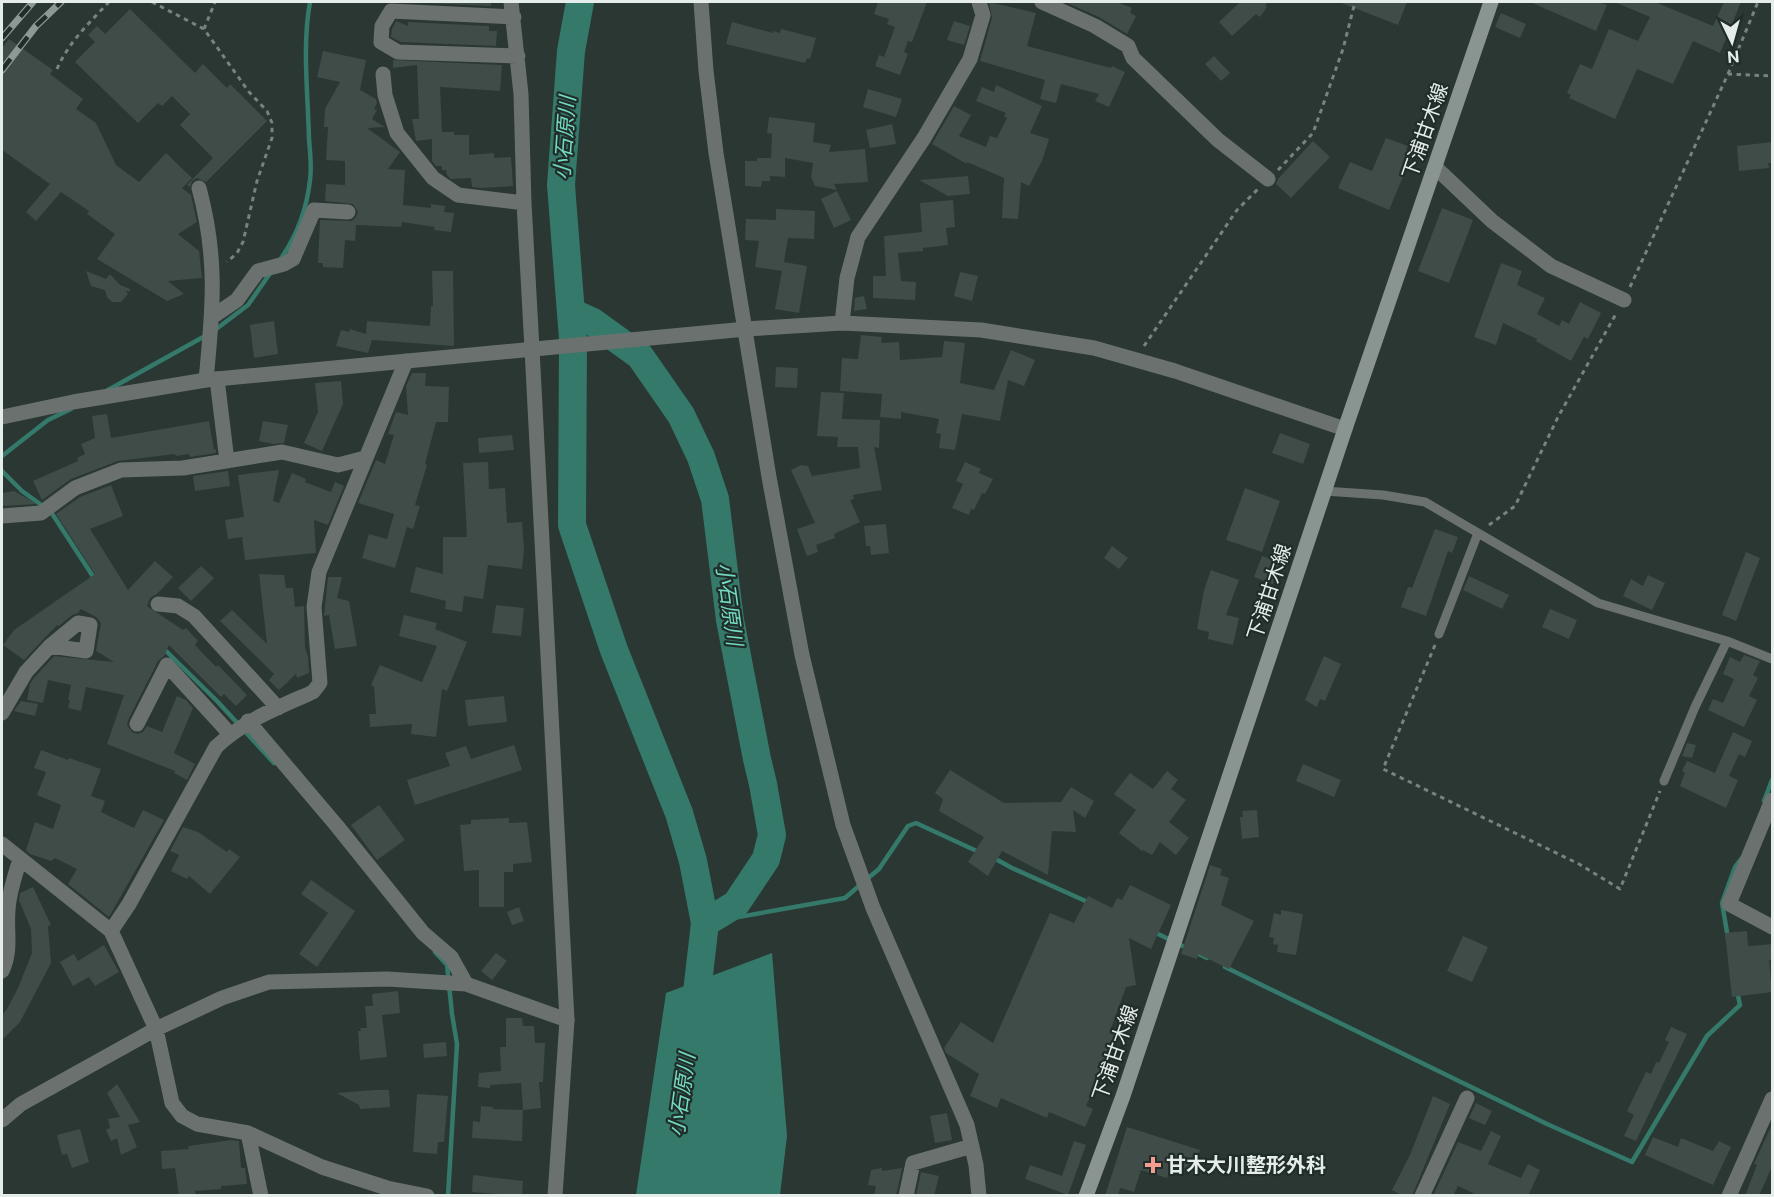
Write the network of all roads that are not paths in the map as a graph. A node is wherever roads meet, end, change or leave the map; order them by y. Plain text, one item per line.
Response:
1 (511, 2) edge
2 (701, 2) edge
3 (980, 2) edge
4 (1042, 2) edge
5 (1491, 2) edge
6 (393, 6) edge
7 (513, 17) junction
8 (518, 56) junction
9 (384, 74) dead end
10 (1435, 168) junction
11 (1268, 179) dead end
12 (199, 188) dead end
13 (524, 203) junction
14 (348, 212) dead end
15 (1624, 300) road end
16 (212, 317) junction
17 (842, 323) junction
18 (741, 330) junction
19 (532, 349) junction
20 (406, 362) junction
21 (211, 379) junction
22 (2, 417) edge
23 (1345, 429) junction
24 (365, 458) junction
25 (227, 461) junction
26 (1324, 491) junction
27 (2, 516) edge
28 (1478, 533) junction
29 (158, 604) dead end
30 (1439, 634) road end
31 (1727, 641) junction
32 (50, 646) dead end
33 (1773, 659) edge
34 (278, 708) junction
35 (2, 713) edge
36 (248, 721) junction
37 (137, 724) dead end
38 (230, 734) junction
39 (1664, 781) road end
40 (1773, 800) edge
41 (2, 844) edge
42 (20, 859) junction
43 (1773, 927) edge
44 (111, 931) junction
45 (2, 971) edge
46 (466, 984) junction
47 (567, 1020) junction
48 (156, 1029) junction
49 (1467, 1098) dead end
50 (1773, 1099) edge
51 (2, 1120) edge
52 (248, 1132) junction
53 (972, 1146) junction
54 (261, 1196) edge
55 (427, 1196) edge
56 (555, 1196) edge
57 (906, 1196) edge
58 (979, 1196) edge
59 (1086, 1196) edge
60 (1422, 1196) edge
61 (1729, 1196) edge

1 - 7 street
2 - 18 street
3 - 17 street
4 - 11 street
5 - 10 main road, 下浦甘木線
6 - 7 street
6 - 8 street
7 - 8 street
8 - 13 street
9 - 13 street
10 - 15 street
10 - 23 main road, 下浦甘木線
12 - 16 street
13 - 19 street
14 - 16 street
16 - 21 street
17 - 18 street
17 - 23 street
18 - 19 street
18 - 53 street
19 - 20 street
19 - 47 street
20 - 21 street
20 - 24 street
21 - 22 street
21 - 25 street
23 - 26 main road, 下浦甘木線
24 - 25 street
24 - 34 street
25 - 27 street
26 - 28 lane
26 - 59 main road, 下浦甘木線
28 - 30 lane
28 - 31 lane
29 - 34 street
31 - 33 lane
31 - 39 lane
32 - 35 street
34 - 36 street
36 - 38 street
36 - 46 street
37 - 38 street
38 - 44 street
40 - 43 street
41 - 42 street
42 - 44 street
42 - 45 street
44 - 48 street
46 - 47 street
46 - 48 street
47 - 56 street
48 - 51 street
48 - 52 street
49 - 60 street
50 - 61 street
52 - 54 street
52 - 55 street
53 - 57 street
53 - 58 street

